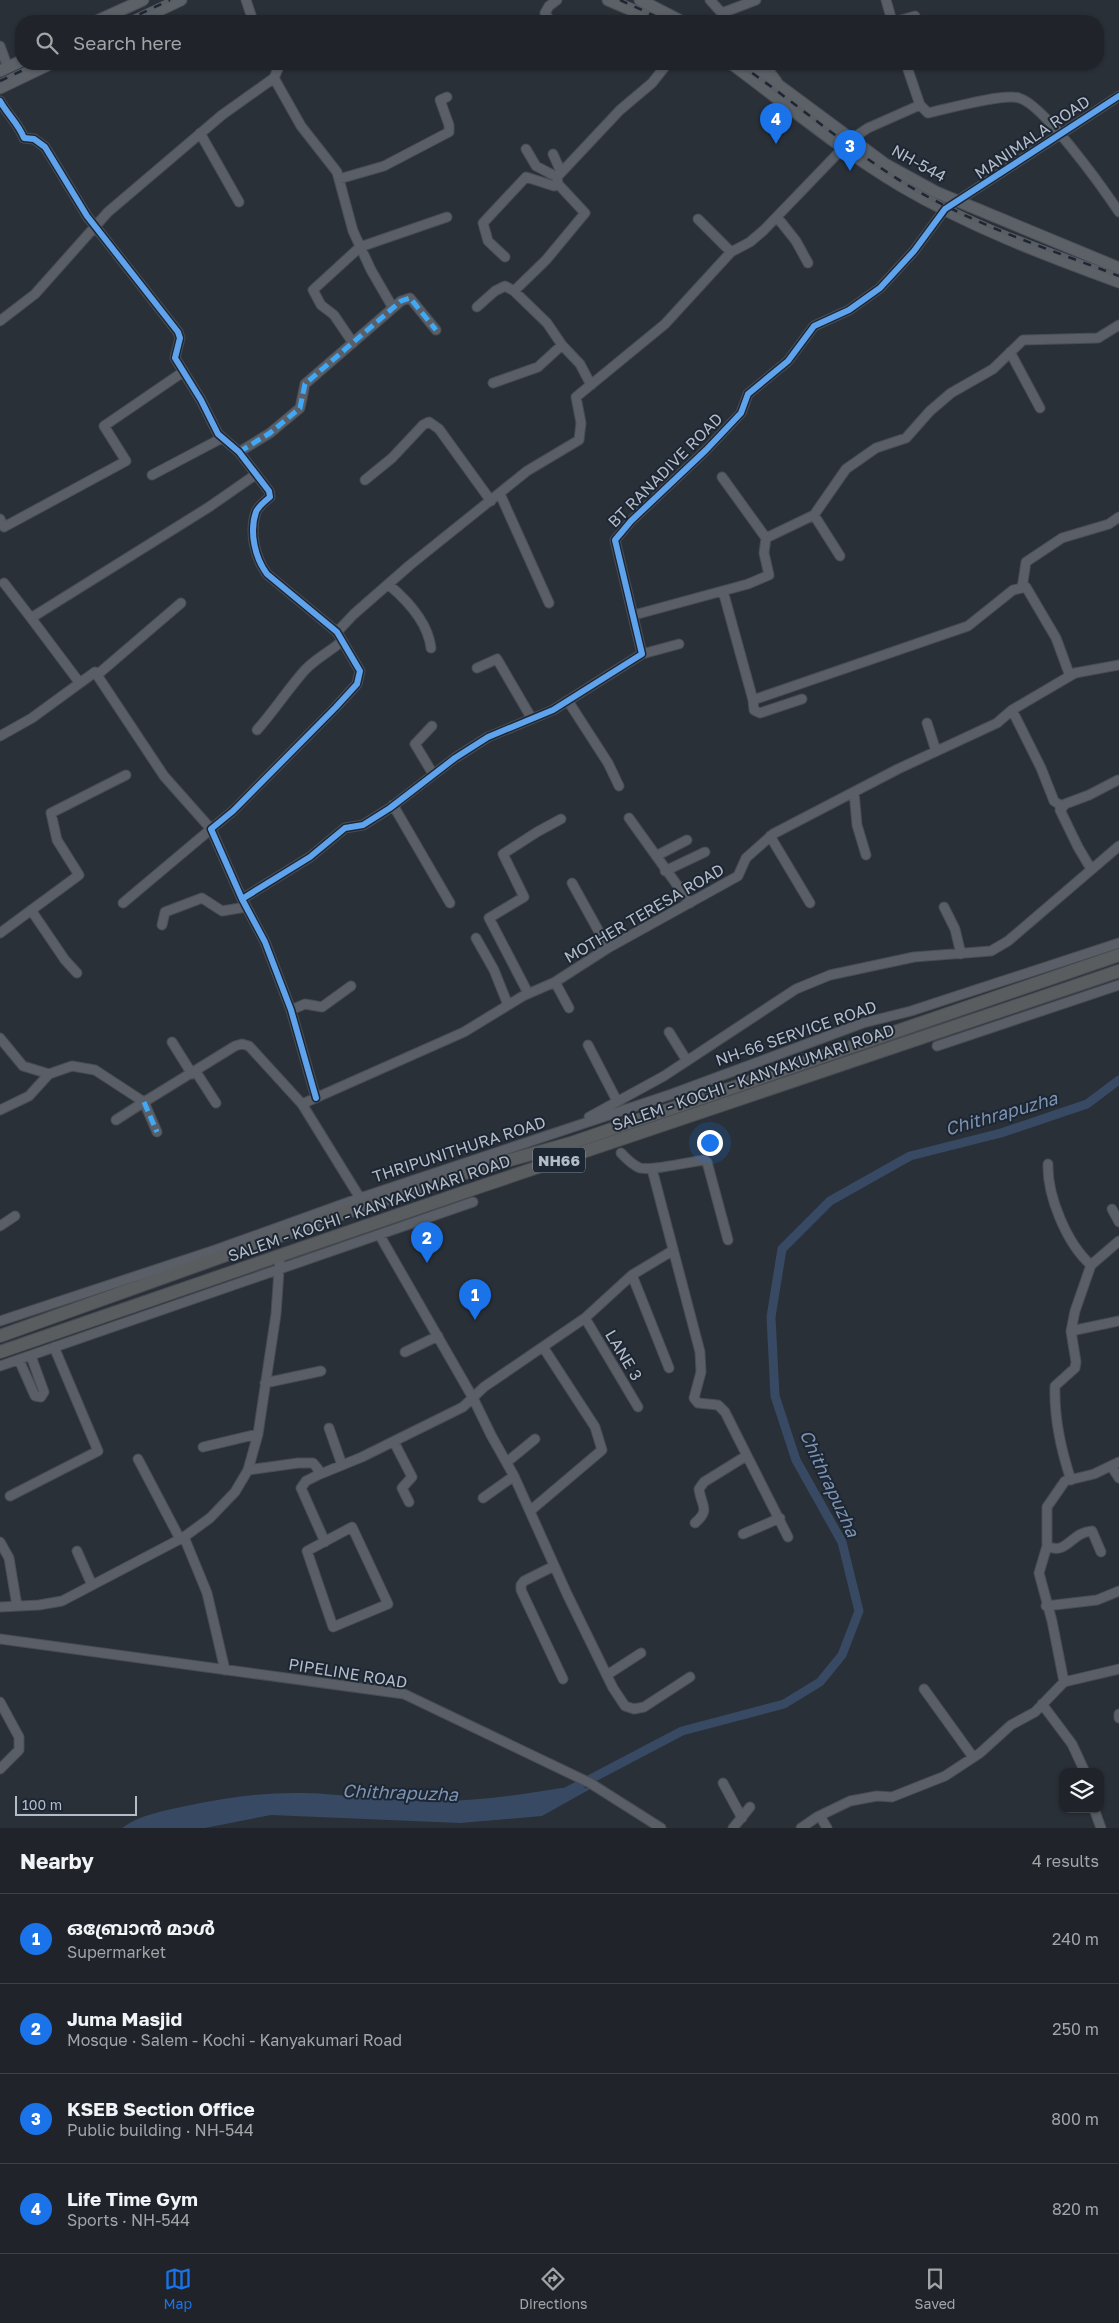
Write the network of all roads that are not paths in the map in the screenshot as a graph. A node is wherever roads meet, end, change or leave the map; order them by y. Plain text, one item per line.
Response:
1 (143, 0) edge
2 (182, 0) edge
3 (246, 0) edge
4 (557, 0) edge
5 (608, 0) edge
6 (640, 0) edge
7 (710, 0) edge
8 (756, 0) edge
9 (886, 0) edge
10 (722, 13) joint
11 (111, 15) edge
12 (150, 15) edge
13 (252, 15) edge
14 (546, 15) edge
15 (643, 15) edge
16 (669, 15) edge
17 (890, 15) edge
18 (0, 46) edge
19 (4, 70) edge
20 (38, 70) edge
21 (277, 70) edge
22 (662, 70) edge
23 (742, 70) edge
24 (756, 70) edge
25 (767, 70) edge
26 (908, 70) edge
27 (274, 78) junction
28 (0, 88) edge
29 (780, 92) junction
30 (1119, 96) edge
31 (447, 97) dead end
32 (0, 101) edge
33 (920, 105) junction
34 (200, 133) junction
35 (1059, 135) junction
36 (854, 138) junction
37 (526, 149) dead end
38 (839, 152) junction
39 (553, 154) dead end
40 (559, 178) junction
41 (339, 179) junction
42 (239, 202) dead end
43 (960, 202) junction
44 (945, 209) junction
45 (1119, 212) edge
46 (446, 216) dead end
47 (777, 218) junction
48 (698, 220) dead end
49 (96, 226) junction
50 (360, 247) junction
51 (731, 252) junction
52 (505, 257) dead end
53 (808, 262) dead end
54 (1119, 268) edge
55 (1119, 282) edge
56 (514, 291) junction
57 (477, 307) dead end
58 (393, 308) junction
59 (0, 321) edge
60 (1119, 325) edge
61 (436, 330) dead end
62 (353, 343) junction
63 (562, 345) junction
64 (1010, 352) junction
65 (183, 372) junction
66 (493, 383) dead end
67 (591, 385) junction
68 (1040, 408) dead end
69 (222, 438) junction
70 (239, 452) junction
71 (152, 475) dead end
72 (254, 475) junction
73 (722, 477) dead end
74 (365, 480) dead end
75 (500, 494) junction
76 (491, 501) junction
77 (814, 515) junction
78 (1119, 517) edge
79 (0, 519) edge
80 (766, 538) junction
81 (840, 556) dead end
82 (4, 583) dead end
83 (388, 585) junction
84 (1022, 588) junction
85 (723, 591) junction
86 (181, 603) dead end
87 (548, 603) dead end
88 (634, 615) junction
89 (31, 618) junction
90 (337, 632) junction
91 (342, 641) junction
92 (679, 644) dead end
93 (431, 648) dead end
94 (642, 654) junction
95 (1119, 664) edge
96 (478, 668) dead end
97 (97, 675) junction
98 (1070, 676) junction
99 (79, 682) junction
100 (802, 698) dead end
101 (753, 700) junction
102 (568, 701) junction
103 (1012, 710) junction
104 (532, 719) junction
105 (927, 723) dead end
106 (432, 726) dead end
107 (257, 730) dead end
108 (0, 736) edge
109 (936, 751) junction
110 (433, 774) junction
111 (126, 775) dead end
112 (1118, 780) edge
113 (619, 786) dead end
114 (854, 792) junction
115 (394, 805) junction
116 (1063, 806) junction
117 (629, 818) dead end
118 (561, 819) dead end
119 (211, 829) junction
120 (770, 836) junction
121 (687, 840) dead end
122 (1119, 846) edge
123 (705, 852) dead end
124 (866, 854) dead end
125 (656, 856) junction
126 (1091, 868) junction
127 (665, 871) junction
128 (572, 883) dead end
129 (123, 902) dead end
130 (244, 903) junction
131 (450, 903) dead end
132 (690, 903) junction
133 (810, 903) dead end
134 (944, 907) dead end
135 (31, 910) junction
136 (162, 925) dead end
137 (0, 933) edge
138 (476, 938) dead end
139 (1119, 943) edge
140 (608, 948) junction
141 (961, 954) junction
142 (1119, 955) edge
143 (1119, 971) edge
144 (77, 973) dead end
145 (1068, 973) junction
146 (554, 982) junction
147 (1119, 985) edge
148 (351, 986) dead end
149 (1072, 986) junction
150 (528, 993) junction
151 (508, 1005) junction
152 (569, 1008) dead end
153 (292, 1010) junction
154 (669, 1032) dead end
155 (0, 1038) edge
156 (935, 1040) junction
157 (172, 1042) dead end
158 (588, 1045) dead end
159 (687, 1061) junction
160 (194, 1073) junction
161 (49, 1074) junction
162 (316, 1098) junction
163 (617, 1101) junction
164 (144, 1102) junction
165 (216, 1104) dead end
166 (302, 1104) junction
167 (0, 1110) edge
168 (116, 1120) dead end
169 (569, 1128) junction
170 (157, 1132) dead end
171 (621, 1154) dead end
172 (1048, 1164) dead end
173 (652, 1169) junction
174 (402, 1189) junction
175 (471, 1196) junction
176 (360, 1198) junction
177 (1112, 1209) dead end
178 (15, 1216) dead end
179 (1119, 1222) edge
180 (0, 1226) edge
181 (380, 1236) junction
182 (728, 1240) dead end
183 (1119, 1241) edge
184 (672, 1251) junction
185 (280, 1256) junction
186 (1091, 1265) junction
187 (279, 1270) junction
188 (632, 1275) junction
189 (161, 1279) junction
190 (166, 1295) junction
191 (585, 1318) junction
192 (0, 1320) edge
193 (1119, 1321) edge
194 (65, 1329) junction
195 (1071, 1331) junction
196 (0, 1336) edge
197 (438, 1336) junction
198 (69, 1342) junction
199 (54, 1347) junction
200 (543, 1347) junction
201 (0, 1352) edge
202 (405, 1352) dead end
203 (30, 1356) junction
204 (19, 1360) junction
205 (0, 1366) edge
206 (669, 1368) dead end
207 (321, 1371) dead end
208 (265, 1383) junction
209 (473, 1398) junction
210 (638, 1407) dead end
211 (329, 1428) dead end
212 (258, 1434) junction
213 (535, 1440) dead end
214 (394, 1442) junction
215 (203, 1447) dead end
216 (746, 1456) junction
217 (138, 1459) dead end
218 (507, 1462) junction
219 (1115, 1464) edge
220 (342, 1465) junction
221 (248, 1470) junction
222 (318, 1475) junction
223 (514, 1476) junction
224 (1119, 1478) edge
225 (1070, 1480) junction
226 (10, 1496) dead end
227 (483, 1498) dead end
228 (409, 1502) dead end
229 (530, 1511) junction
230 (780, 1518) junction
231 (695, 1523) dead end
232 (743, 1534) dead end
233 (788, 1537) dead end
234 (182, 1538) junction
235 (0, 1542) edge
236 (325, 1542) junction
237 (1047, 1546) junction
238 (77, 1551) dead end
239 (1101, 1552) dead end
240 (554, 1566) junction
241 (92, 1585) junction
242 (1119, 1591) edge
243 (17, 1606) junction
244 (1046, 1606) junction
245 (0, 1607) edge
246 (0, 1639) edge
247 (641, 1653) dead end
248 (1119, 1669) edge
249 (225, 1670) junction
250 (607, 1675) junction
251 (690, 1677) dead end
252 (563, 1679) dead end
253 (1064, 1682) junction
254 (924, 1690) dead end
255 (0, 1702) edge
256 (1042, 1704) junction
257 (973, 1757) junction
258 (1083, 1768) edge
259 (0, 1769) edge
260 (724, 1783) dead end
261 (750, 1807) dead end
262 (1095, 1813) edge
263 (820, 1816) junction
264 (742, 1818) junction
265 (661, 1828) edge
266 (733, 1828) edge
267 (801, 1828) edge
268 (827, 1828) edge
269 (1101, 1828) edge

1 - 11 main road
2 - 12 main road
3 - 13 street
4 - 14 street
5 - 15 main road
6 - 16 main road
7 - 10 street
8 - 10 street
9 - 17 street
18 - 19 street
20 - 28 main road
21 - 27 street
22 - 40 street
23 - 29 main road, NH-544
24 - 29 main road, NH-544
25 - 29 street
26 - 33 street
27 - 34 street
27 - 41 street
29 - 36 main road, NH-544
29 - 38 main road, NH-544
30 - 35 street, MANIMALA ROAD
31 - 41 street
32 - 49 street
33 - 35 street
33 - 36 street
34 - 42 street
34 - 49 street
35 - 43 street, MANIMALA ROAD
35 - 45 street
36 - 43 main road, NH-544
37 - 40 street
38 - 44 main road, NH-544
38 - 47 street
39 - 40 street
40 - 52 street
40 - 56 street
41 - 50 street
43 - 44 street, BT RANADIVE ROAD
43 - 54 main road, NH-544
44 - 55 main road, NH-544
44 - 88 street, BT RANADIVE ROAD
46 - 50 street
47 - 51 street
47 - 53 street
48 - 51 street
49 - 59 street
49 - 65 street
50 - 58 street
50 - 62 street
51 - 67 street
56 - 57 street
56 - 63 street
58 - 61 street
58 - 62 street
60 - 64 street
62 - 70 street
63 - 66 street
63 - 67 street
64 - 68 street
64 - 77 street
65 - 69 street
65 - 79 street
67 - 75 street
69 - 70 street
69 - 71 street
70 - 72 street
72 - 89 street
72 - 90 street
73 - 80 street
74 - 76 street
75 - 76 street
75 - 87 street
76 - 83 street
77 - 80 street
77 - 81 street
78 - 84 street
80 - 85 street
82 - 89 street
83 - 90 street
83 - 93 street
84 - 98 street
84 - 101 street
85 - 88 street
85 - 101 street
86 - 97 street
88 - 94 street, BT RANADIVE ROAD
89 - 99 street
90 - 91 street
91 - 107 street
91 - 119 street
92 - 94 street
94 - 102 street
95 - 98 street, MOTHER TERESA ROAD
96 - 104 street
97 - 99 street
97 - 119 street
98 - 103 street, MOTHER TERESA ROAD
99 - 108 street
100 - 101 street
102 - 104 street
102 - 113 street
103 - 109 street, MOTHER TERESA ROAD
103 - 116 street
104 - 110 street
105 - 109 street
106 - 110 street
109 - 114 street, MOTHER TERESA ROAD
110 - 115 street
111 - 135 street
112 - 116 street
114 - 120 street, MOTHER TERESA ROAD
114 - 124 street
115 - 130 street
115 - 131 street
116 - 126 street
117 - 125 street
118 - 150 street
119 - 129 street
119 - 130 street
120 - 132 street, MOTHER TERESA ROAD
120 - 133 street
121 - 125 street
122 - 126 street
123 - 127 street
125 - 127 street
126 - 141 street
127 - 132 street
128 - 140 street
130 - 136 street
130 - 153 street
132 - 140 street, MOTHER TERESA ROAD
134 - 141 street
135 - 137 street
135 - 144 street
138 - 151 street
139 - 169 street, NH-66 SERVICE ROAD
140 - 146 street, MOTHER TERESA ROAD
141 - 159 street
142 - 145 highway, SALEM - KOCHI - KANYAKUMARI ROAD / NH66
143 - 149 highway, SALEM - KOCHI - KANYAKUMARI ROAD / NH66
145 - 149 highway
145 - 174 highway, SALEM - KOCHI - KANYAKUMARI ROAD / NH66
146 - 150 street, MOTHER TERESA ROAD
146 - 152 street
147 - 156 street
148 - 153 street
149 - 156 highway, SALEM - KOCHI - KANYAKUMARI ROAD / NH66
150 - 151 street, MOTHER TERESA ROAD
151 - 162 street, MOTHER TERESA ROAD
153 - 162 street
154 - 159 street
155 - 161 street
156 - 175 highway, SALEM - KOCHI - KANYAKUMARI ROAD / NH66
157 - 160 street
158 - 163 street
159 - 163 street
160 - 164 street
160 - 165 street
160 - 166 street
161 - 164 street
161 - 167 street
162 - 166 street, MOTHER TERESA ROAD
163 - 169 street
164 - 168 street
164 - 170 street
166 - 176 street
169 - 174 street, THRIPUNITHURA ROAD
171 - 173 street
172 - 186 street
173 - 182 street
173 - 184 street
174 - 176 street, THRIPUNITHURA ROAD
174 - 189 highway, SALEM - KOCHI - KANYAKUMARI ROAD / NH66
175 - 181 street
175 - 185 highway, SALEM - KOCHI - KANYAKUMARI ROAD / NH66
176 - 192 street, THRIPUNITHURA ROAD
177 - 179 street
178 - 180 street
181 - 187 street
181 - 197 street
183 - 186 street
184 - 188 street
184 - 216 street
185 - 187 street
185 - 190 highway, SALEM - KOCHI - KANYAKUMARI ROAD / NH66
186 - 195 street
187 - 198 street
187 - 208 street
188 - 191 street
188 - 206 street
189 - 190 highway
189 - 196 highway, SALEM - KOCHI - KANYAKUMARI ROAD / NH66
190 - 194 highway, SALEM - KOCHI - KANYAKUMARI ROAD / NH66
191 - 200 street
191 - 210 street, LANE 3
193 - 195 street
194 - 198 street
194 - 201 highway, SALEM - KOCHI - KANYAKUMARI ROAD / NH66
195 - 225 street
197 - 202 street
197 - 209 street
198 - 199 street
199 - 203 street
199 - 226 street
200 - 209 street
200 - 229 street
203 - 204 street
203 - 204 street
204 - 205 street
207 - 208 street
208 - 212 street
209 - 214 street
209 - 218 street
211 - 220 street
212 - 215 street
212 - 221 street
213 - 218 street
214 - 220 street
214 - 228 street
216 - 230 street
216 - 231 street
217 - 234 street
218 - 223 street
219 - 224 street
219 - 225 street
220 - 222 street
221 - 222 street
221 - 234 street
222 - 236 street
223 - 227 street
223 - 229 street
225 - 237 street
229 - 240 street
230 - 232 street
230 - 233 street
234 - 241 street
234 - 249 street
235 - 243 street
236 - 236 street
237 - 239 street
237 - 244 street
238 - 241 street
240 - 250 street
240 - 252 street
241 - 243 street
242 - 244 street
243 - 245 street
244 - 253 street
246 - 249 street, PIPELINE ROAD
247 - 250 street
248 - 253 street
249 - 265 street, PIPELINE ROAD
250 - 251 street
253 - 256 street
254 - 257 street
255 - 259 street
256 - 257 street
256 - 258 street
257 - 263 street
260 - 264 street
261 - 264 street
262 - 269 street
263 - 267 street
263 - 268 street
264 - 266 street

